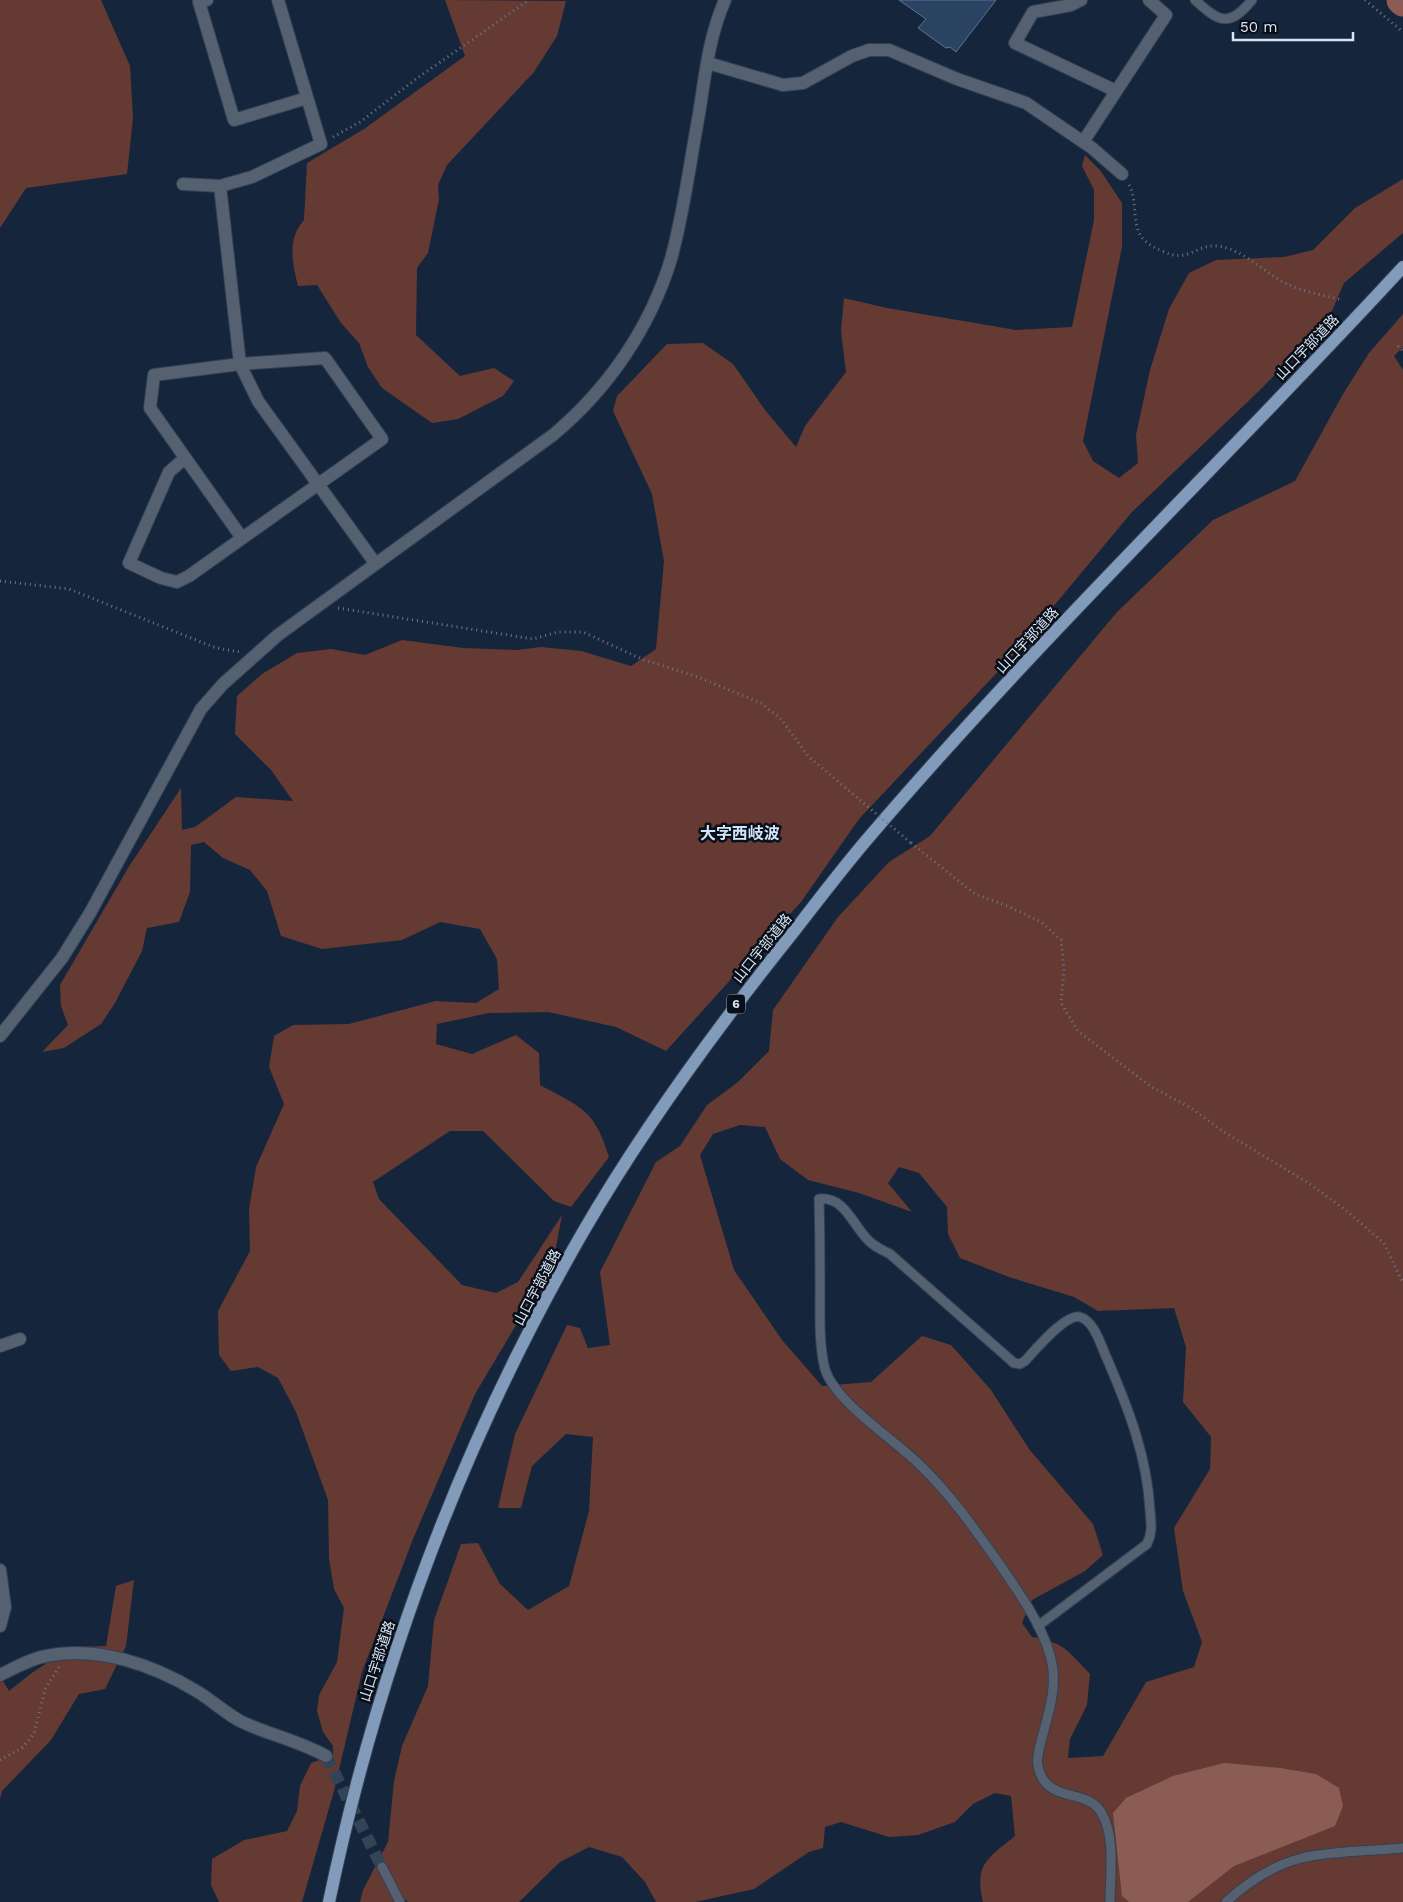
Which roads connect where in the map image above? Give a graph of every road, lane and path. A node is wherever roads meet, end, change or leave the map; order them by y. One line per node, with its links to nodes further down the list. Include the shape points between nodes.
1 (207, 0): 13 (street, via 199,2 234,120)
2 (278, 0): 13 (street)
3 (529, 0): 15 (path, via 360,122)
4 (725, 0): 11 (street, via 713,32)
5 (1081, 0): 12 (street, via 1072,5 1033,12 1015,43)
6 (1149, 0): 12 (street, via 1166,15)
7 (1195, 0): 8 (lane, via 1210,13 1226,20 1243,12)
8 (1252, 0)
9 (1365, 0): 10 (path)
10 (1403, 32)
11 (708, 63): 14 (street, via 783,85 803,83 868,50 889,50 1026,103); 27 (street, via 670,259 644,325 623,359 579,413 559,430)
12 (1116, 92): 14 (street)
13 (307, 98): 15 (street)
14 (1083, 142): 16 (street)
15 (321, 144): 18 (street, via 252,177)
16 (1122, 174): 20 (path, via 1134,194 1138,229 1151,246 1173,256 1185,256 1215,246 1227,248 1287,284)
17 (184, 184): 18 (street)
18 (220, 186): 23 (street)
19 (1403, 267): 44 (main road, 山口宇部道路 / 6, via 1059,627 917,782 865,841 740,999 660,1110 584,1232 494,1402 457,1486 389,1668 357,1777)
20 (1342, 300)
21 (1398, 346): 22 (path)
22 (1403, 351)
23 (240, 364): 24 (street, via 154,374 150,408); 25 (street, via 258,401); 25 (street, via 325,358 382,439)
24 (185, 458): 26 (street); 26 (street, via 169,472 129,563 177,582)
25 (318, 485): 26 (street); 27 (street)
26 (242, 538)
27 (375, 563): 30 (street)
28 (0, 580): 30 (path, via 69,589 216,648)
29 (335, 608): 32 (path, bridge, via 533,639 558,632 583,632 644,660 695,676 761,703 782,720 808,756 910,843 975,894 1041,922 1062,940 1061,1004 1078,1031 1150,1086 1310,1184 1348,1212 1384,1243)
30 (254, 654): 31 (street, via 222,684 202,709 72,943)
31 (0, 1036)
32 (1403, 1283)
33 (20, 1339): 34 (street)
34 (0, 1346)
35 (0, 1570): 36 (street, via 5,1607)
36 (0, 1626)
37 (1038, 1626): 37 (lane, via 976,1528 949,1496 920,1465 835,1390 825,1369 820,1331 820,1199 838,1202 868,1240 890,1254 1014,1363 1025,1361 1073,1317 1081,1317 1088,1322 1097,1336 1130,1412 1140,1447 1148,1485 1152,1532 1148,1544); 46 (lane, via 1052,1664 1054,1682 1038,1766 1046,1785 1089,1801 1100,1810 1108,1836)
38 (67, 1654): 39 (street, via 28,1661); 40 (street, via 93,1654 135,1663 176,1680 240,1721 305,1744); 41 (path, via 45,1690 34,1734 22,1748)
39 (0, 1675)
40 (326, 1756)
41 (0, 1760)
42 (1403, 1848): 47 (lane, via 1303,1858 1248,1882)
43 (382, 1867): 45 (lane)
44 (330, 1902)
45 (400, 1902)
46 (1110, 1902)
47 (1226, 1902)

